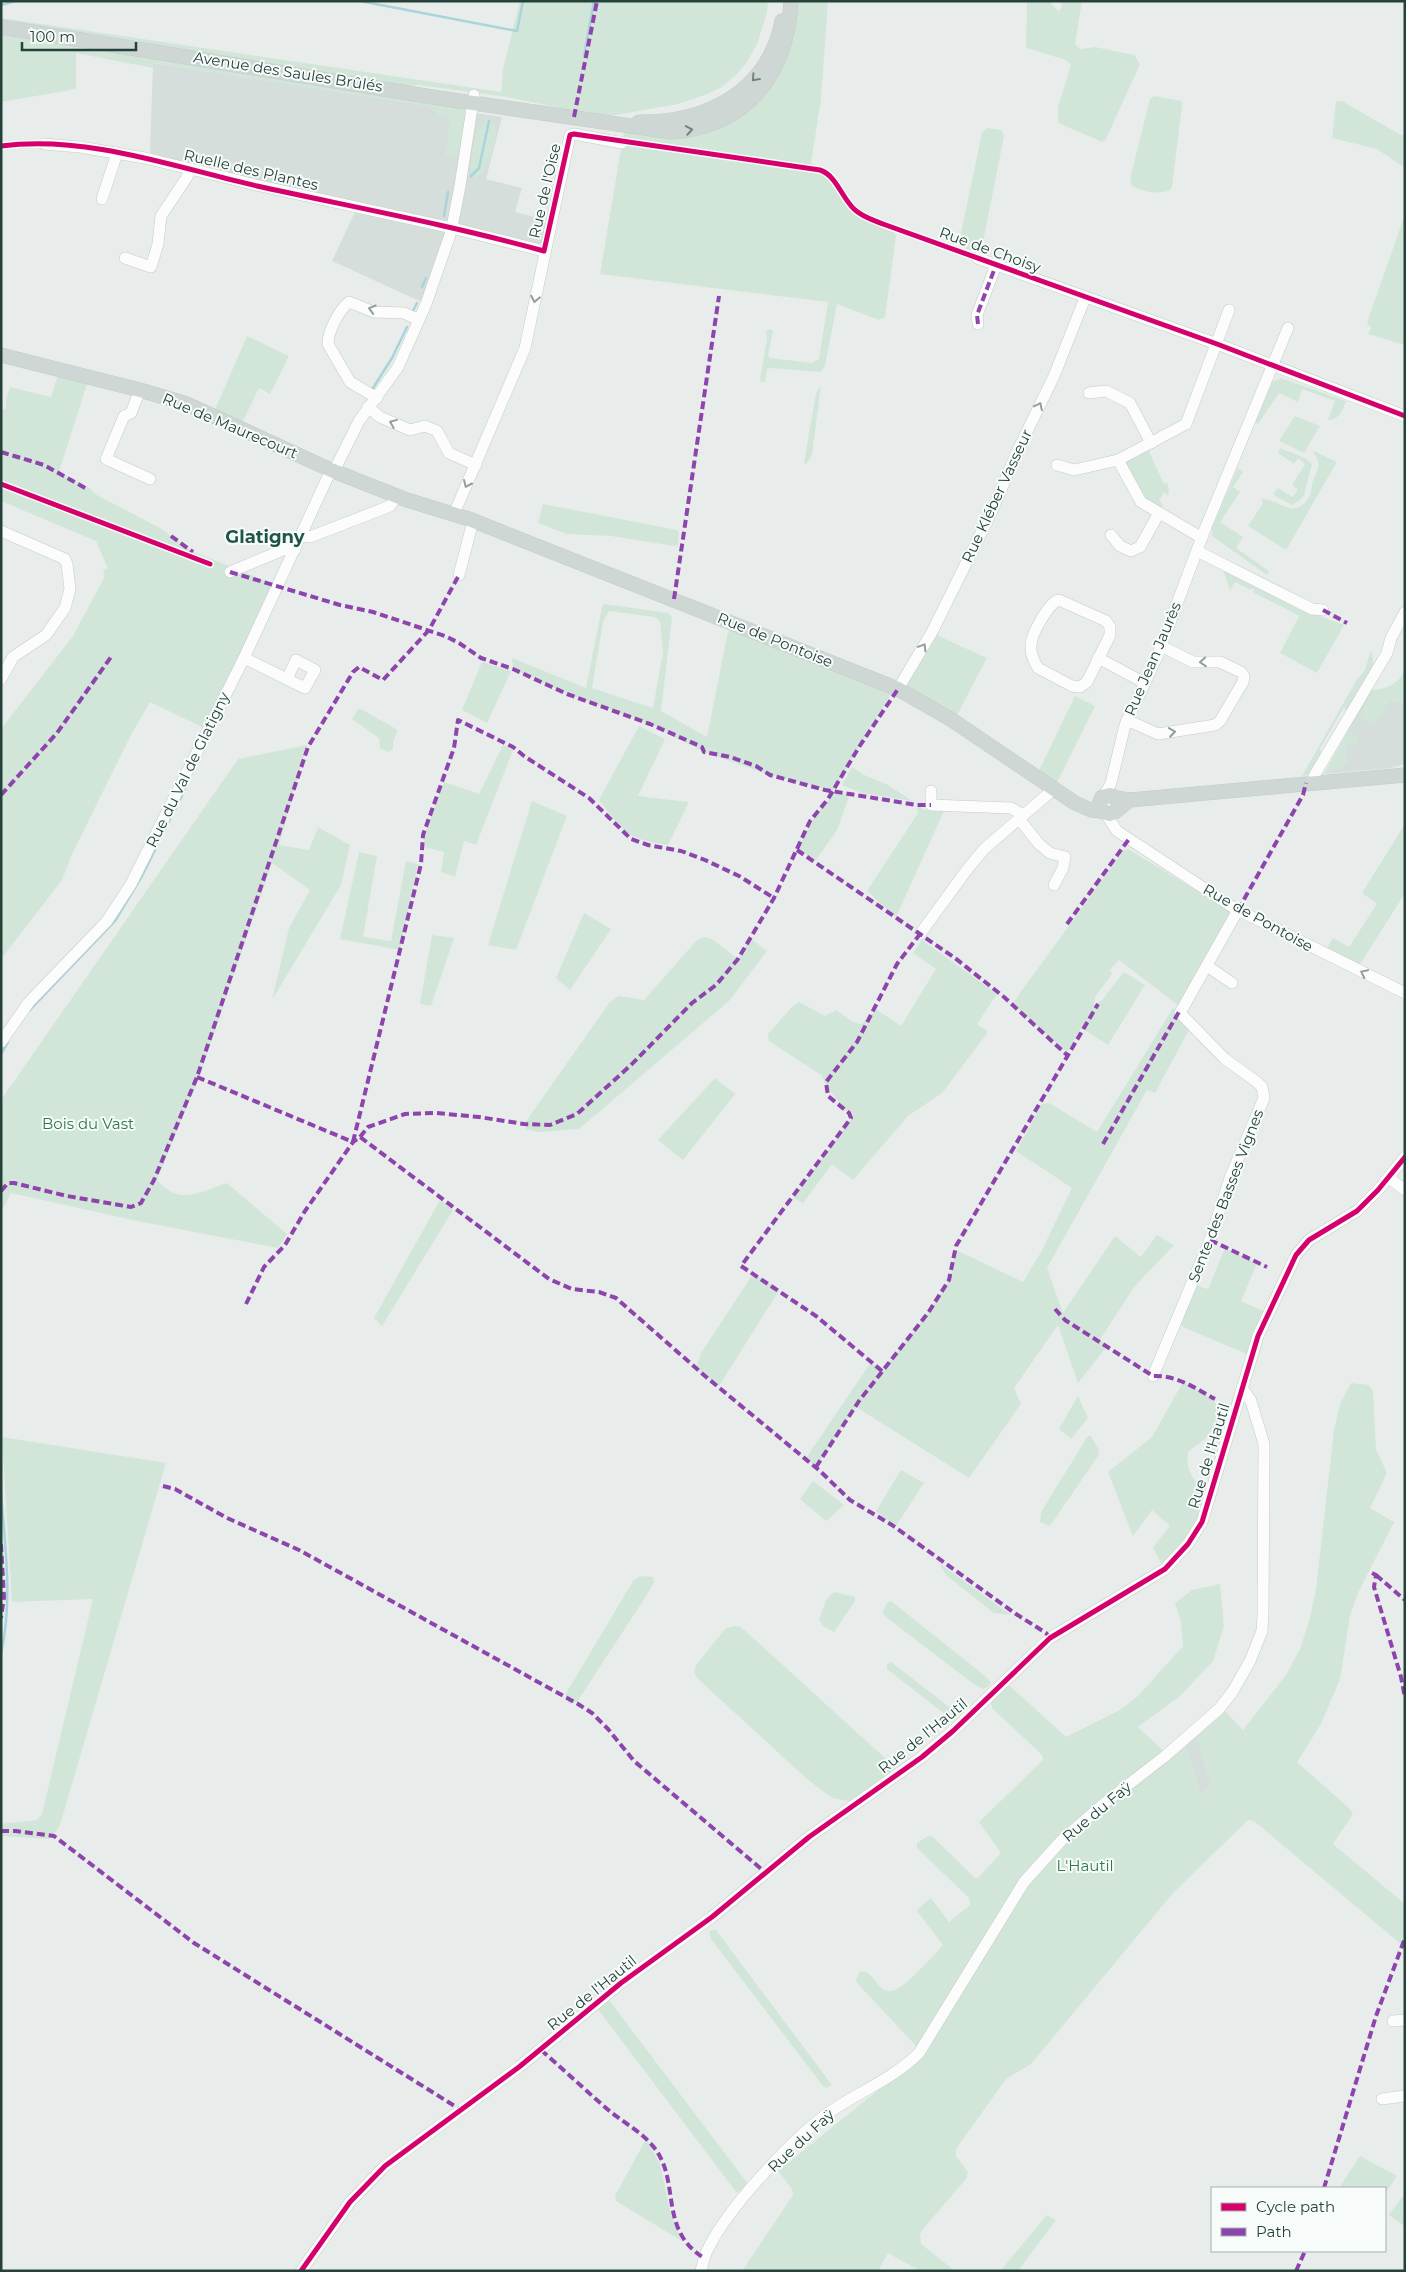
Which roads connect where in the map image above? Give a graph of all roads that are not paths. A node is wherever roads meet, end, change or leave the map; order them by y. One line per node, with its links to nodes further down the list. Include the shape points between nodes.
1 (784, 1): 5 (main road, one-way to 5, via 780,29 767,62 746,87 731,98 706,111 680,119)
2 (791, 1): 5 (main road, one-way to 2, via 672,132 701,128 733,113 757,93 775,69 787,38)
3 (1, 27): 4 (main road, Avenue des Saules Brûlés)
4 (473, 99): 5 (main road, Avenue des Saules Brûlés, via 530,104 569,116); 11 (street, Rue du Val de Glatigny)
5 (606, 122)
6 (622, 143): 12 (street, Rue de l'Oise, via 570,135)
7 (44, 144): 8 (street, Ruelle des Plantes)
8 (117, 153): 9 (street, Ruelle des Plantes); 10 (street)
9 (190, 169): 11 (street, Ruelle des Plantes); 13 (street, via 161,216 151,267)
10 (102, 200)
11 (452, 228): 12 (street, Ruelle des Plantes); 18 (street, Rue du Val de Glatigny)
12 (544, 251): 31 (street, Rue de l'Oise, one-way to 31, via 525,348)
13 (125, 258)
14 (977, 258): 15 (street, Rue de Choisy)
15 (996, 266): 16 (street, Rue de Choisy); 19 (street, via 977,315)
16 (1085, 298): 21 (street, Rue de Choisy); 55 (street, Rue Kléber Vasseur, one-way to 16, via 932,632 992,511 1054,376)
17 (1229, 310): 21 (street)
18 (419, 320): 26 (street, Rue du Val de Glatigny, via 398,368); 26 (street, one-way to 26, via 404,314 374,312 354,302 343,307 328,344 350,382)
19 (978, 324)
20 (1288, 328): 23 (street)
21 (1217, 344): 23 (street, Rue de Choisy); 29 (street, via 1186,424)
22 (1, 355): 24 (main road, Rue de Maurecourt)
23 (1272, 366): 28 (street, Rue de Choisy); 42 (street, Rue Jean Jaurès)
24 (140, 390): 33 (main road, Rue de Maurecourt, via 187,404); 34 (street, via 131,413 124,416 106,459)
25 (1089, 393): 29 (street, via 1106,391 1130,402)
26 (376, 398): 27 (street, Rue du Val de Glatigny)
27 (368, 407): 31 (street, one-way to 27, via 449,453 437,431 425,426 410,430 380,417); 33 (street, Rue du Val de Glatigny)
28 (1405, 416)
29 (1151, 443): 30 (street)
30 (1118, 460): 32 (street, via 1074,470); 36 (street, via 1140,502)
31 (476, 464): 37 (street, Rue de l'Oise, one-way to 37)
32 (1057, 465)
33 (332, 470): 35 (main road, Rue de Maurecourt); 41 (street, Rue du Val de Glatigny)
34 (150, 479)
35 (397, 496): 37 (main road, Rue de Maurecourt); 41 (street, via 390,506 310,538)
36 (1159, 513): 40 (street, via 1140,547 1131,551 1120,546); 42 (street)
37 (454, 514): 38 (main road, Rue de Pontoise)
38 (473, 521): 46 (street); 55 (main road, Rue de Pontoise)
39 (1, 531): 52 (street, via 65,560 70,592 65,608 50,630 13,656)
40 (1111, 535)
41 (301, 536): 43 (street, Rue du Val de Glatigny)
42 (1202, 538): 44 (street, Rue Jean Jaurès)
43 (295, 550): 45 (street, via 288,548); 50 (street, Rue du Val de Glatigny)
44 (1197, 551): 47 (street, via 1312,609); 49 (street, Rue Jean Jaurès)
45 (230, 572)
46 (458, 575)
47 (1323, 610)
48 (1405, 612): 58 (street, via 1386,653)
49 (1162, 646): 54 (street, Rue Jean Jaurès); 56 (street, one-way to 49, via 1158,734 1215,726 1243,682 1241,672 1220,662 1193,662)
50 (244, 658): 53 (street); 69 (street, Rue du Val de Glatigny, via 118,906 29,1002)
51 (1098, 658): 51 (street, via 1110,635 1109,625 1065,601 1053,602 1031,643 1038,668 1080,687 1087,682); 54 (street)
52 (1, 679)
53 (287, 679)
54 (1145, 683): 56 (street, Rue Jean Jaurès)
55 (898, 689): 59 (main road, Rue de Pontoise, via 952,720)
56 (1127, 720): 61 (street, Rue Jean Jaurès)
57 (1405, 775): 58 (main road)
58 (1310, 783): 61 (main road)
59 (1054, 788): 61 (main road, Rue de Pontoise, via 1077,804); 62 (street)
60 (930, 791): 62 (street, via 931,806 1011,808)
61 (1111, 802): 64 (street, Rue de Pontoise, via 1117,831)
62 (1021, 817): 63 (street, via 1039,844 1050,853 1065,857 1064,868); 65 (street, via 984,849)
63 (1054, 884)
64 (1238, 910): 66 (street, Sente des Basses Vignes); 68 (street, Rue de Pontoise, one-way to 64)
65 (920, 934)
66 (1207, 966): 67 (street); 73 (street, Sente des Basses Vignes, via 1180,1013 1225,1059 1262,1087 1264,1098 1230,1178 1210,1240)
67 (1232, 983)
68 (1405, 993)
69 (1, 1042)
70 (1405, 1157): 71 (street, Rue de l'Hautil)
71 (1389, 1178): 72 (street); 74 (street, Rue de l'Hautil, via 1357,1211 1298,1250 1258,1336)
72 (1405, 1190)
73 (1153, 1376)
74 (1242, 1388): 77 (street, Rue de l'Hautil, via 1202,1522 1171,1564 1050,1638 928,1752 809,1837 712,1916 621,1983 542,2049 375,2175 350,2202); 78 (street, Rue du Faÿ, via 1251,1401 1264,1444 1263,1614 1258,1645 1243,1674 1219,1709 1199,1728 1106,1802 1062,1841 1024,1882 919,2053 905,2066 825,2116 789,2147 718,2232 707,2249)
75 (1405, 2096): 76 (street)
76 (1382, 2099)
77 (301, 2271)
78 (701, 2271)

